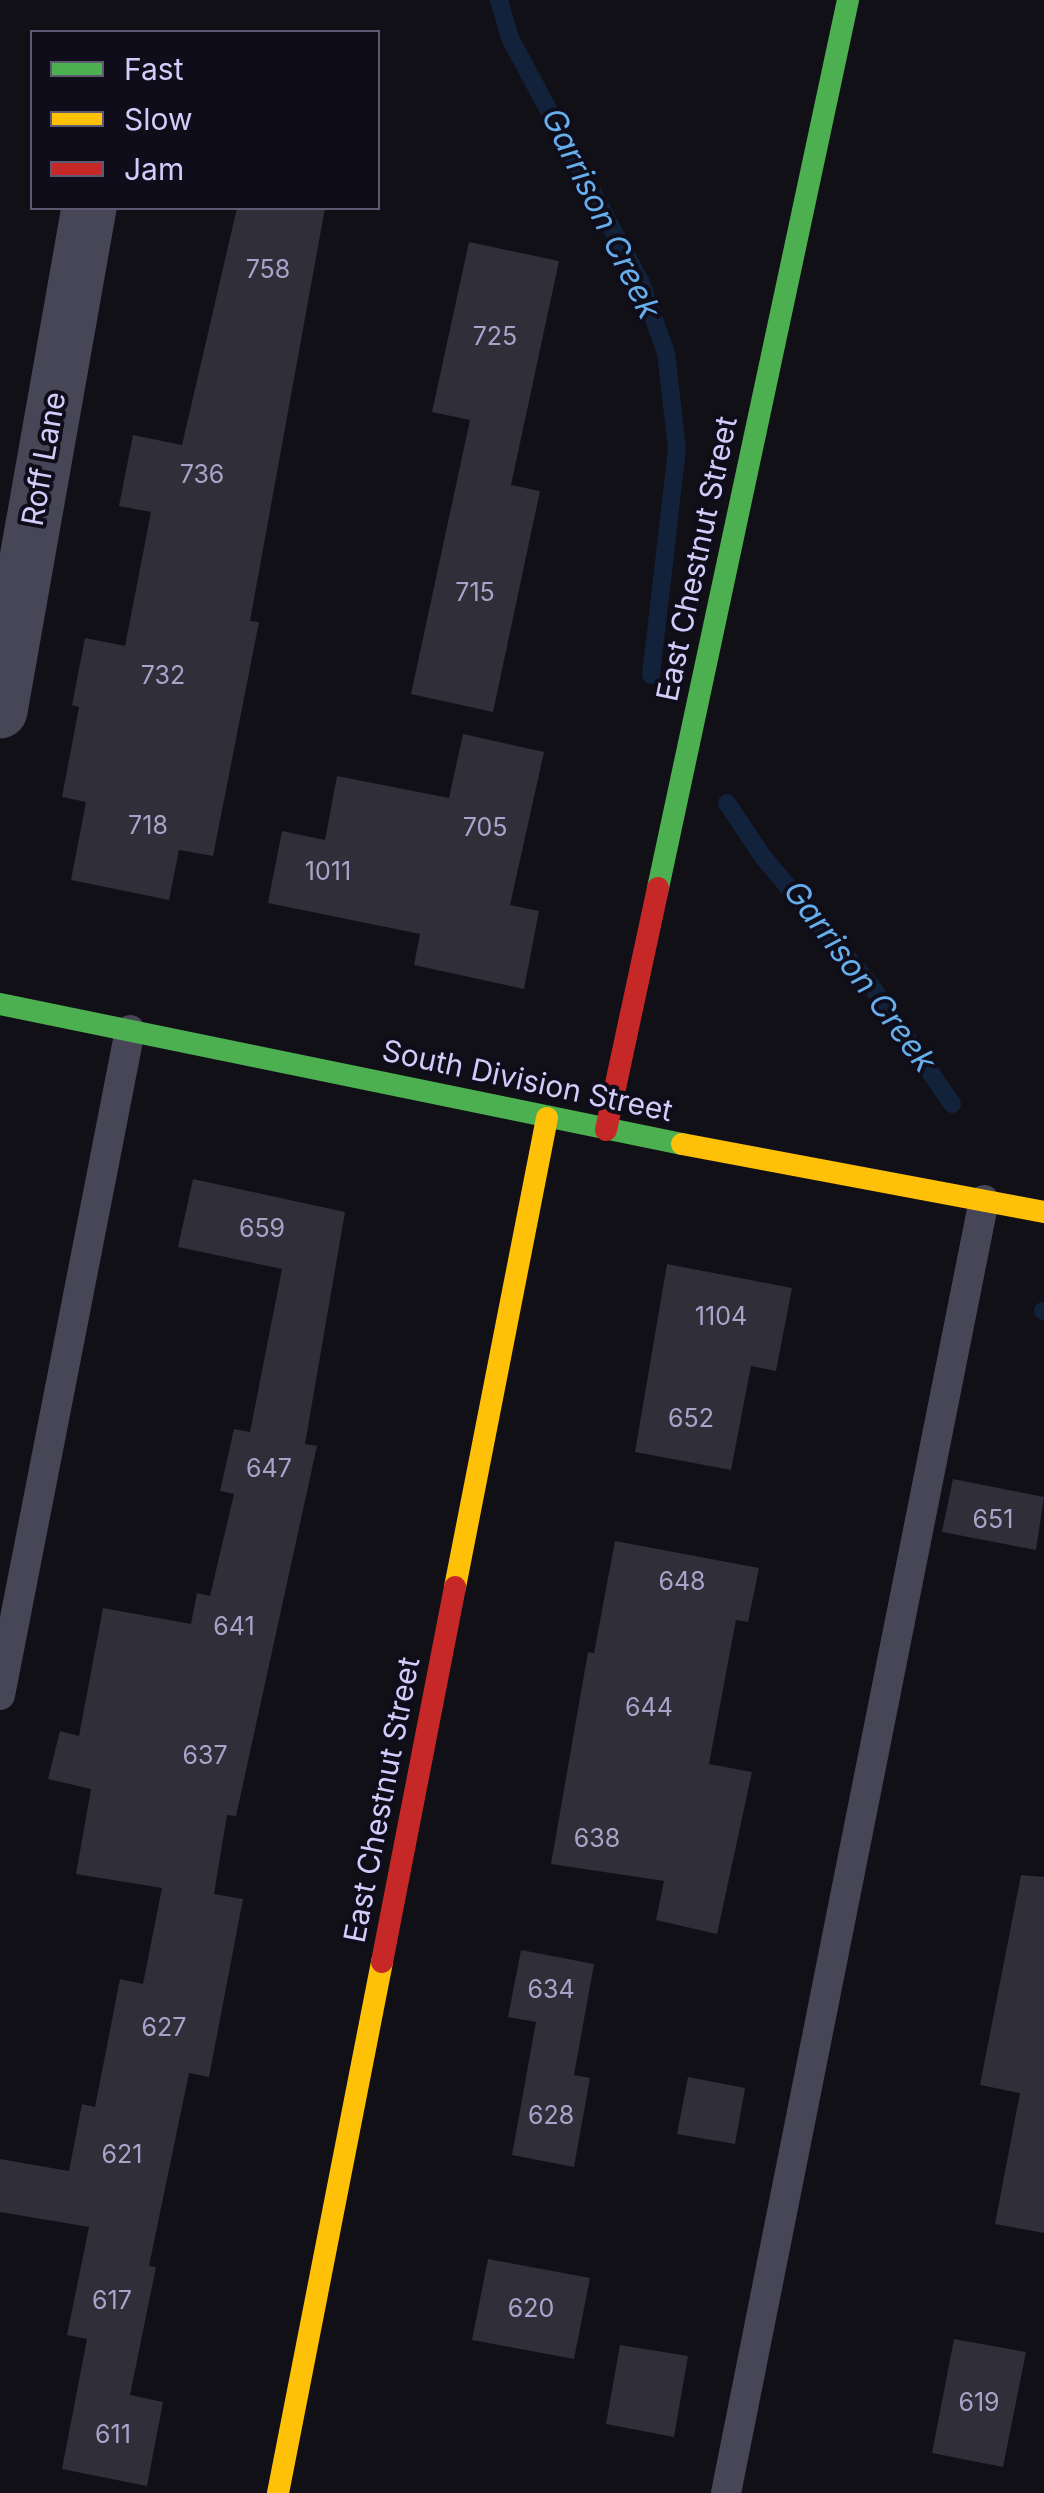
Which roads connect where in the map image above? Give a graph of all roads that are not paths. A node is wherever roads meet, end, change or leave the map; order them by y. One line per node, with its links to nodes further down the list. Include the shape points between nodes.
1 (848, 0): 7 (street, East Chestnut Street)
2 (89, 210): 3 (street, Roff Lane)
3 (0, 712)
4 (0, 1004): 5 (street, South Division Street)
5 (130, 1030): 6 (street, South Division Street); 10 (lane)
6 (547, 1118): 7 (street, South Division Street); 11 (street, East Chestnut Street)
7 (606, 1130): 8 (street, South Division Street)
8 (984, 1200): 9 (street, South Division Street); 12 (lane)
9 (1044, 1212)
10 (0, 1695)
11 (278, 2493)
12 (726, 2493)

